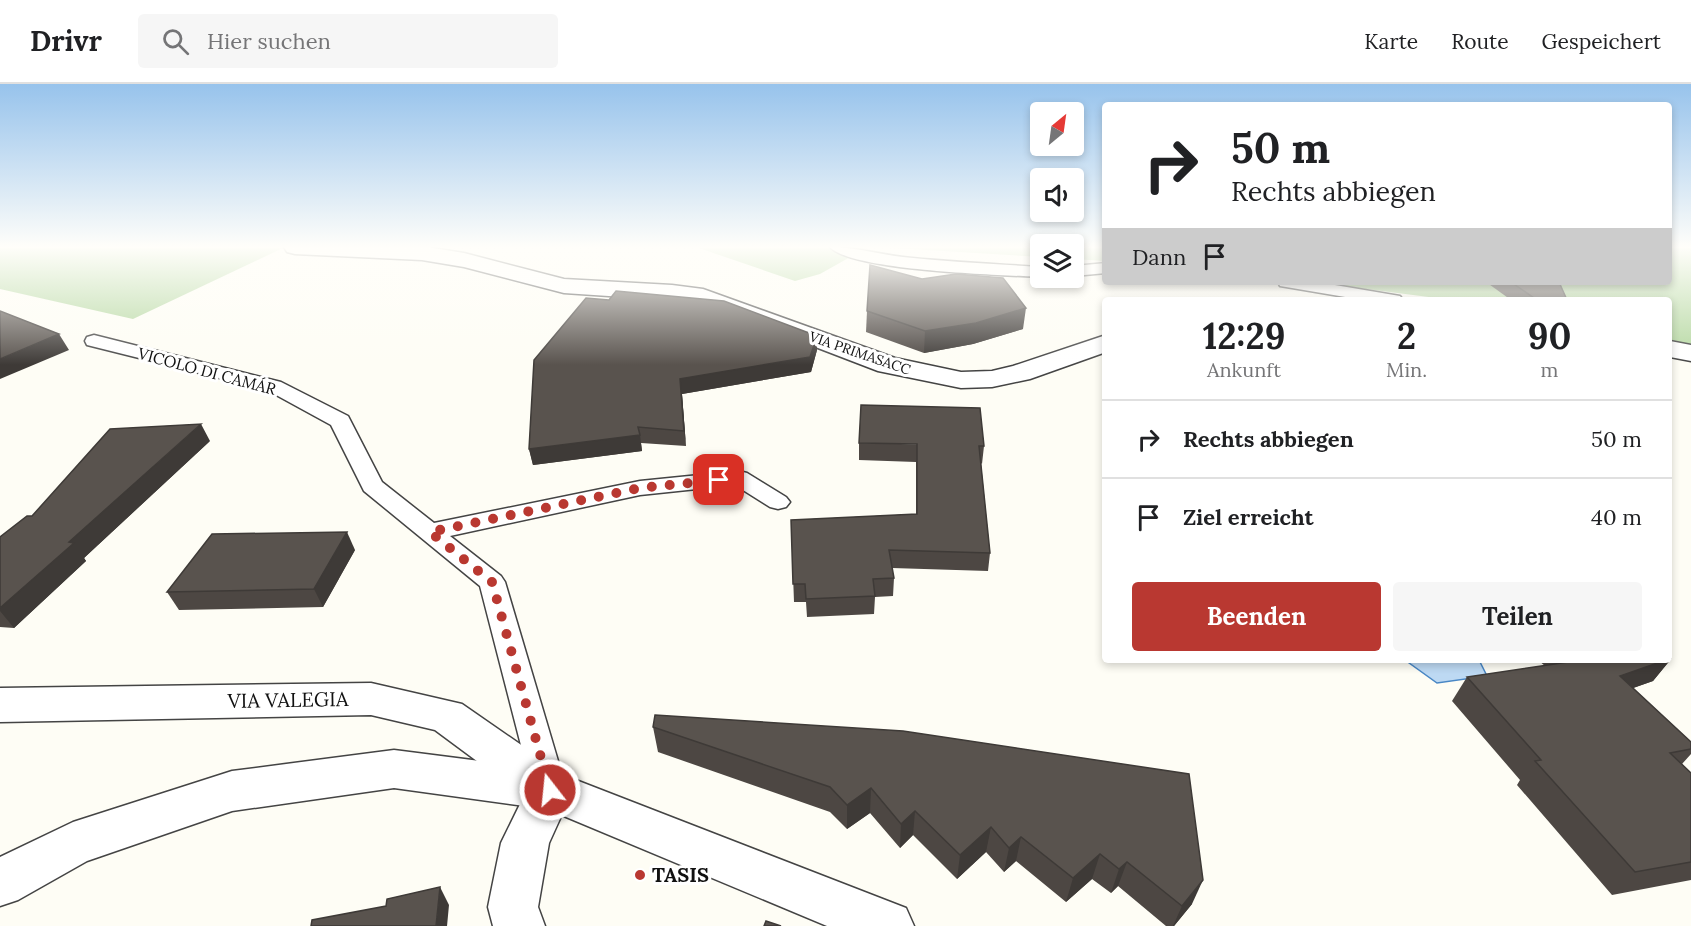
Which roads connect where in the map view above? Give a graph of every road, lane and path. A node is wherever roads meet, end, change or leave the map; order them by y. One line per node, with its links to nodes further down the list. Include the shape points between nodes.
1 (568, 286): 5 (street, VIA PRIMASACC, via 703,296 888,365 961,381 1020,373)
2 (1312, 286): 3 (lane)
3 (1376, 297)
4 (94, 341): 9 (lane, VICOLO DI CAMÁR, via 274,386 340,421 372,486)
5 (1102, 344)
6 (1672, 349): 7 (street)
7 (1691, 353)
8 (778, 502): 9 (lane, via 739,478 640,488)
9 (430, 532): 11 (lane, VICOLO DI CAMÁR, via 492,582)
10 (0, 705): 11 (street, VIA VALEGIA, via 371,699 447,716)
11 (550, 790): 12 (street, via 394,769 232,791 73,844); 13 (street, via 525,843 513,907); 14 (street)
12 (0, 883)
13 (519, 926)
14 (888, 926)

